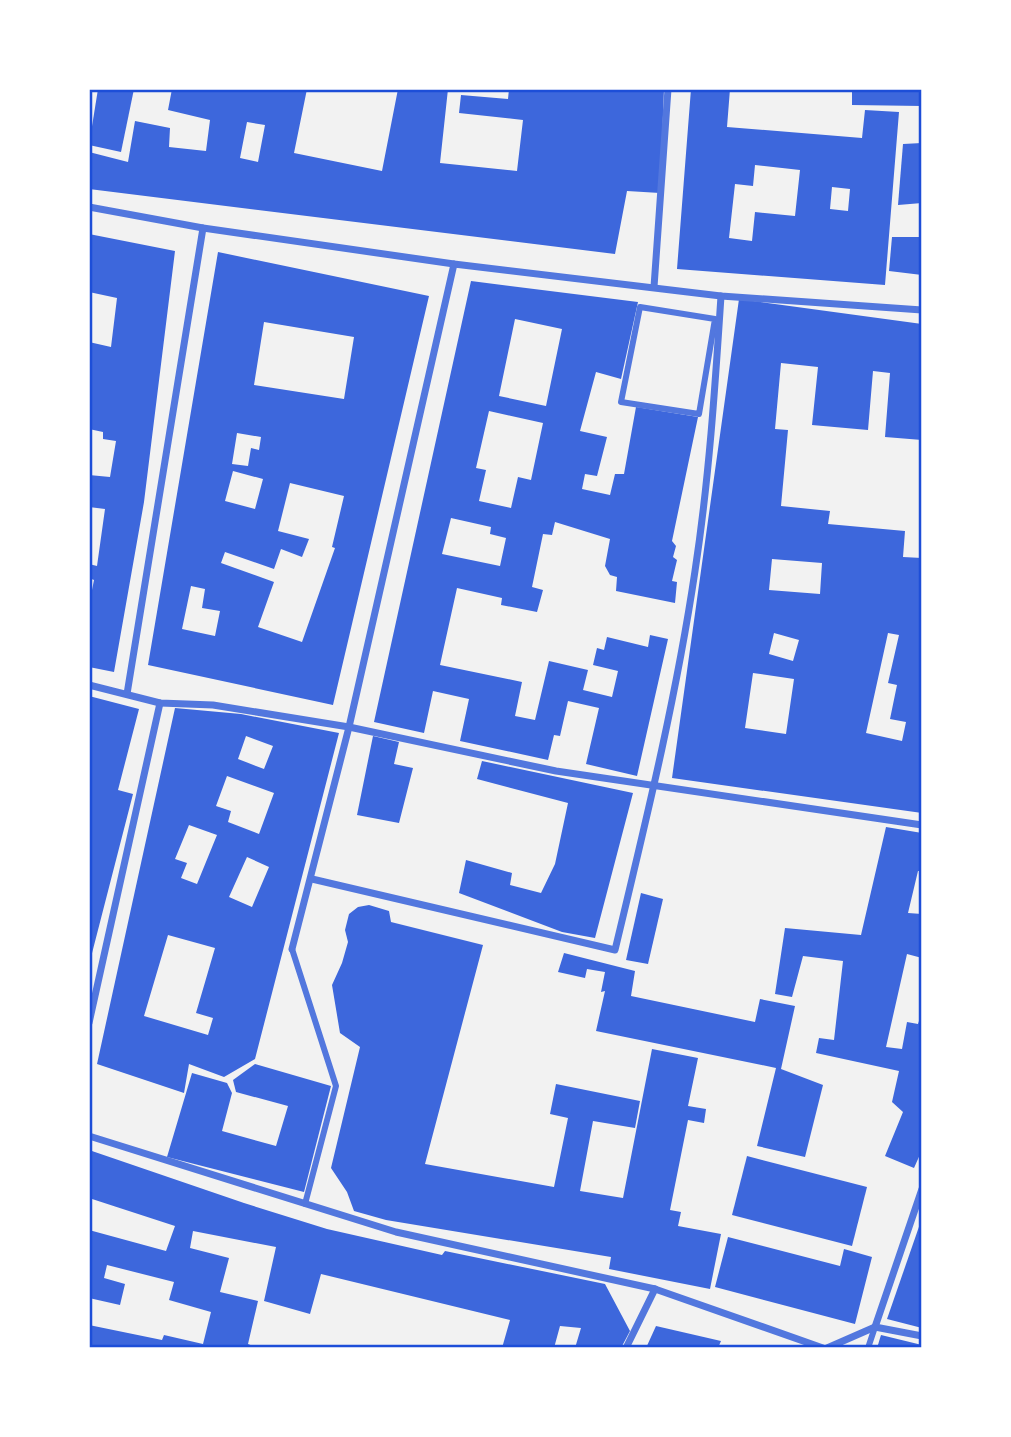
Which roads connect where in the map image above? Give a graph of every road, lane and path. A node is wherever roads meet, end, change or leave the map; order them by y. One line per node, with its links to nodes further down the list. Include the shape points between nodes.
1 (668, 89): 5 (street)
2 (89, 206): 3 (street)
3 (203, 228): 4 (street); 10 (street)
4 (454, 264): 5 (street); 12 (street)
5 (654, 287): 6 (street)
6 (721, 296): 7 (street); 13 (street, via 695,572)
7 (922, 310)
8 (715, 319): 8 (street, via 640,307 621,402 699,414)
9 (89, 685): 10 (street)
10 (127, 694): 11 (street)
11 (160, 703): 12 (street, via 213,705); 17 (street)
12 (349, 727): 13 (street, via 556,771); 15 (street)
13 (654, 786): 14 (street); 15 (street, via 615,950)
14 (922, 825)
15 (312, 879): 16 (street)
16 (292, 949): 20 (street, via 336,1086)
17 (89, 1023)
18 (89, 1136): 20 (street)
19 (922, 1189): 22 (street)
20 (305, 1204): 21 (street, via 396,1232)
21 (655, 1289): 24 (street); 25 (street)
22 (875, 1327): 23 (street); 25 (street); 26 (street)
23 (922, 1336)
24 (626, 1348)
25 (825, 1348)
26 (868, 1348)

